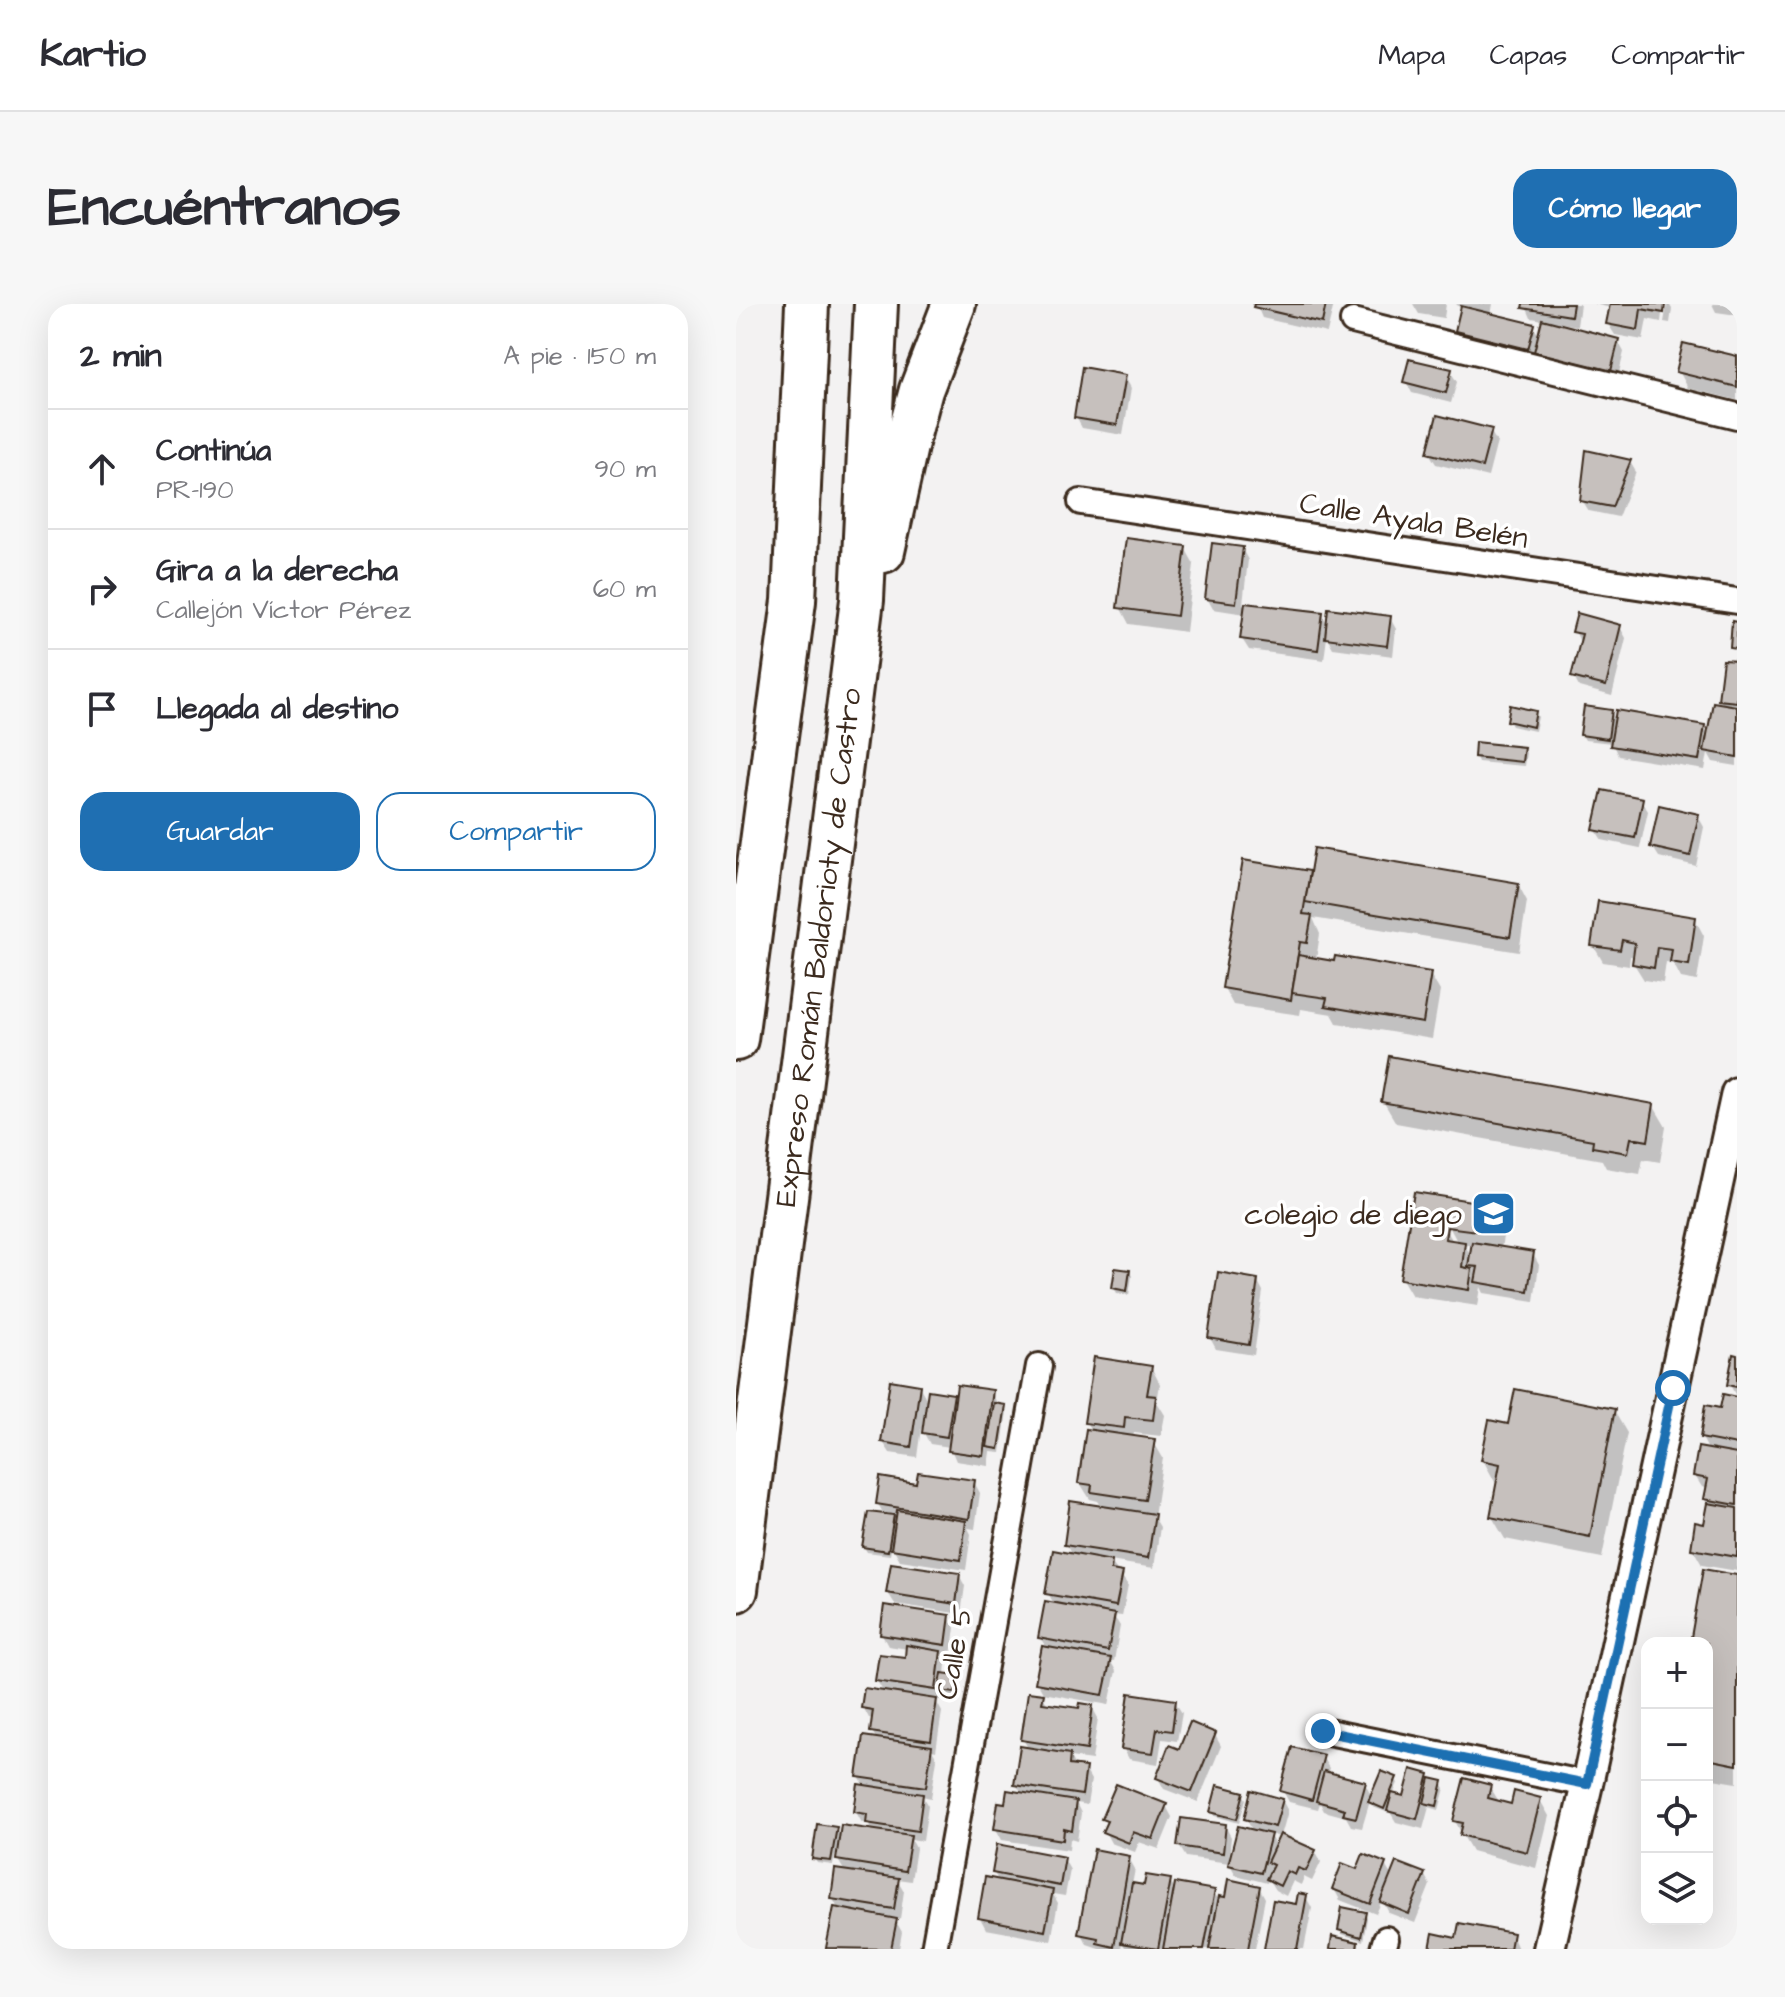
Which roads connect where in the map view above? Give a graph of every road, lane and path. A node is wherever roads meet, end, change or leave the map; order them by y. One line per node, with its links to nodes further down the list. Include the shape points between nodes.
1 (807, 304): 9 (highway, via 794,601)
2 (876, 304): 7 (highway, Expreso Román Baldorioty de Castro)
3 (954, 304): 7 (highway, via 921,390 884,549)
4 (1353, 321): 5 (street)
5 (1737, 416)
6 (1081, 502): 8 (street, Calle Ayala Belén)
7 (862, 600): 12 (highway, Expreso Román Baldorioty de Castro)
8 (1737, 601)
9 (736, 1039)
10 (1737, 1093): 14 (street)
11 (1039, 1366): 15 (street, Calle 5)
12 (736, 1590)
13 (1323, 1731): 14 (street)
14 (1587, 1784): 16 (street)
15 (936, 1949)
16 (1549, 1949)

